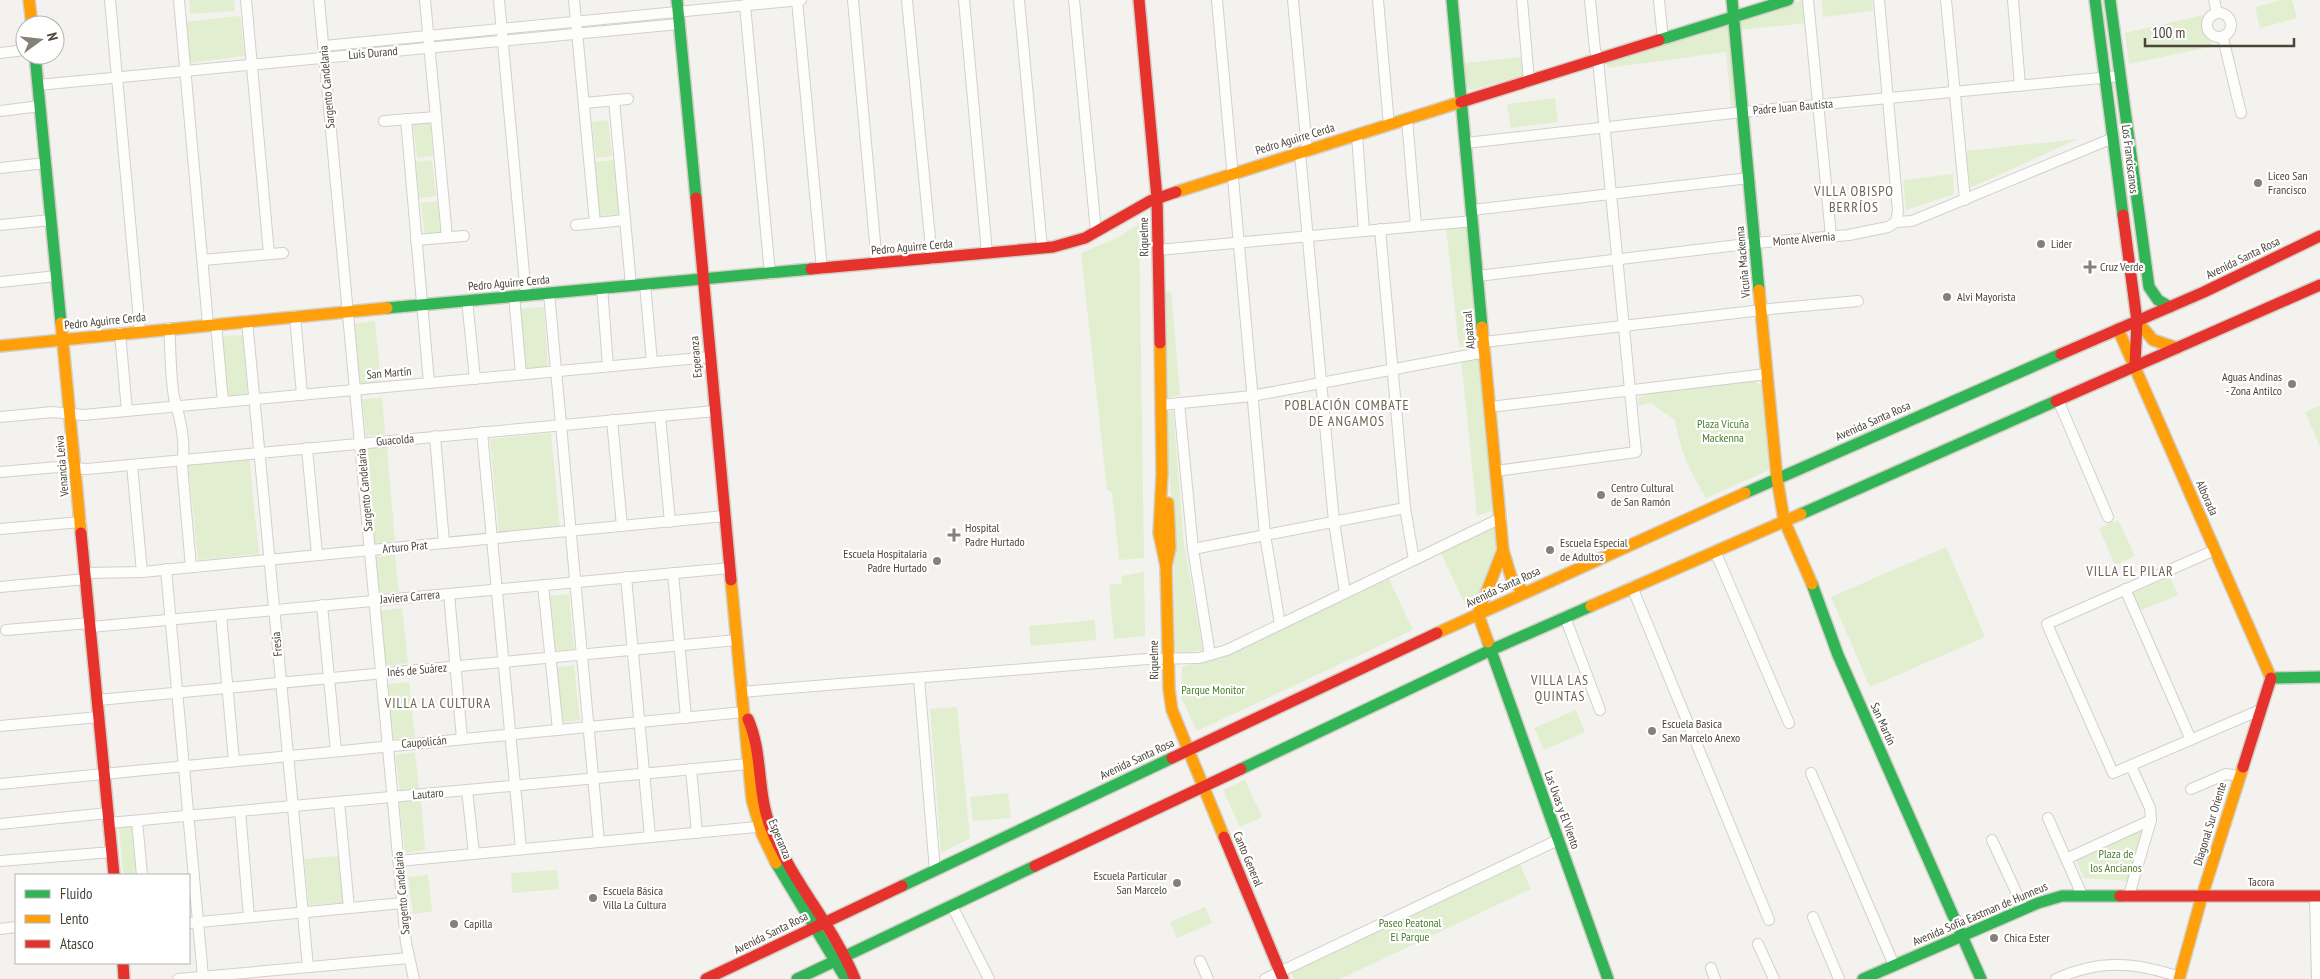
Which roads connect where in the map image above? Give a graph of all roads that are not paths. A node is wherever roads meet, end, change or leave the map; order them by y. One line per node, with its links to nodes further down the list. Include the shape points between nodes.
1 (29, 0): 36 (street)
2 (110, 0): 56 (street)
3 (179, 0): 54 (street)
4 (246, 0): 53 (street)
5 (319, 0): 46 (street, Sargento Candelaria)
6 (425, 0): 42 (street)
7 (499, 0): 40 (street)
8 (574, 0): 38 (street)
9 (797, 0): 10 (street, Luis Durand); 33 (street, Luis Durand); 119 (street)
10 (802, 0)
11 (853, 0): 118 (street)
12 (907, 0): 115 (street)
13 (964, 0): 114 (street)
14 (1019, 0): 110 (street)
15 (1074, 0): 101 (street)
16 (1139, 0): 89 (street, Riquelme)
17 (1218, 0): 86 (street)
18 (1293, 0): 81 (street)
19 (1378, 0): 76 (street)
20 (1452, 0): 65 (street, Alpatacal)
21 (1522, 0): 58 (street)
22 (1590, 0): 51 (street)
23 (1659, 0): 44 (street)
24 (1732, 0): 37 (street, Vicuña Mackenna)
25 (1788, 0): 37 (street, Pedro Aguirre Cerda)
26 (1808, 0): 67 (street)
27 (1879, 0): 62 (street)
28 (1946, 0): 61 (street)
29 (2013, 0): 60 (street)
30 (2095, 0): 57 (street, Los Franciscanos)
31 (2110, 0): 55 (street, Los Franciscanos)
32 (2214, 0): 35 (street)
33 (745, 5): 34 (street, Luis Durand); 120 (street)
34 (677, 6): 38 (street, Luis Durand); 39 (street, Esperanza)
35 (2217, 13): 43 (street, via 2225,14 2232,24 2230,32); 43 (street, via 2209,18 2208,30 2214,37)
36 (31, 15)
37 (1734, 17): 44 (street, Pedro Aguirre Cerda); 70 (street, Vicuña Mackenna)
38 (576, 22): 40 (street, Luis Durand); 41 (street)
39 (679, 24): 41 (street, Luis Durand); 123 (street, Esperanza)
40 (502, 29): 42 (street, Luis Durand); 45 (street)
41 (577, 34): 45 (street, Luis Durand); 66 (street)
42 (428, 36): 46 (street, Luis Durand); 47 (street)
43 (2223, 38): 71 (street)
44 (1662, 40): 51 (street, Pedro Aguirre Cerda)
45 (502, 41): 47 (street, Luis Durand); 130 (street)
46 (324, 46): 50 (street, Sargento Candelaria)
47 (429, 48): 50 (street, Luis Durand); 72 (street)
48 (15, 51): 49 (street)
49 (0, 53)
50 (325, 58): 53 (street, Luis Durand); 136 (street, Sargento Candelaria)
51 (1598, 60): 58 (street, Pedro Aguirre Cerda); 77 (street)
52 (35, 65): 59 (street, Venancia Leiva)
53 (251, 65): 54 (street, Luis Durand); 113 (street)
54 (185, 71): 56 (street, Luis Durand); 117 (street)
55 (2120, 76): 57 (street, Padre Juan Bautista); 84 (street, Los Franciscanos)
56 (117, 77): 59 (street, Luis Durand); 144 (street)
57 (2105, 78): 60 (street, Padre Juan Bautista); 79 (street, Los Franciscanos)
58 (1529, 81): 65 (street, Pedro Aguirre Cerda)
59 (38, 85): 68 (street, Venancia Leiva)
60 (2020, 86): 61 (street, Padre Juan Bautista)
61 (1954, 92): 62 (street, Padre Juan Bautista); 90 (street)
62 (1888, 98): 67 (street, Padre Juan Bautista); 94 (street, via 1898,211)
63 (628, 99): 64 (street)
64 (614, 100): 66 (street); 93 (street)
65 (1462, 102): 74 (street, Pedro Aguirre Cerda); 80 (street, Alpatacal)
66 (584, 103): 95 (street)
67 (1819, 105): 70 (street, Padre Juan Bautista); 104 (street)
68 (40, 106): 69 (street); 82 (street, Venancia Leiva)
69 (0, 111)
70 (1742, 112): 77 (street, Padre Juan Bautista); 87 (street, Vicuña Mackenna)
71 (2240, 113)
72 (436, 117): 73 (street); 106 (street)
73 (406, 119): 75 (street); 107 (street)
74 (1406, 119): 76 (street, Pedro Aguirre Cerda); 98 (street)
75 (384, 121)
76 (1390, 125): 78 (street, Pedro Aguirre Cerda)
77 (1605, 128): 80 (street, Padre Juan Bautista); 88 (street)
78 (1357, 135): 81 (street, Pedro Aguirre Cerda); 100 (street)
79 (2113, 138): 85 (street, Los Franciscanos); 90 (street, Monte Alvernia)
80 (1466, 143): 91 (street, Alpatacal)
81 (1303, 151): 86 (street, Pedro Aguirre Cerda); 103 (street)
82 (46, 163): 83 (street); 92 (street, Venancia Leiva)
83 (0, 168)
84 (2133, 169): 85 (street); 134 (street, Los Franciscanos, via 2149,287 2158,300)
85 (2118, 171): 139 (street, Los Franciscanos)
86 (1232, 173): 89 (street, Pedro Aguirre Cerda); 108 (street)
87 (1749, 178): 88 (street); 109 (street, Vicuña Mackenna)
88 (1611, 194): 91 (street); 116 (street)
89 (1157, 198): 101 (street, Pedro Aguirre Cerda); 111 (street, Riquelme)
90 (1964, 200): 94 (street, Monte Alvernia, via 1908,222)
91 (1472, 215): 98 (street); 122 (street, Alpatacal)
92 (51, 220): 97 (street); 121 (street, Venancia Leiva)
93 (625, 220): 95 (street); 126 (street)
94 (1896, 222): 104 (street, Monte Alvernia, via 1884,228)
95 (595, 223): 96 (street)
96 (576, 224)
97 (0, 225)
98 (1416, 226): 99 (street)
99 (1380, 229): 100 (street); 154 (street)
100 (1364, 231): 103 (street)
101 (1096, 232): 110 (street, Pedro Aguirre Cerda, via 1074,242)
102 (464, 236): 106 (street)
103 (1308, 236): 108 (street); 160 (street)
104 (1831, 236): 109 (street, Monte Alvernia)
105 (2320, 236): 134 (street, Avenida Santa Rosa)
106 (447, 237): 107 (street)
107 (416, 240): 133 (street)
108 (1239, 242): 111 (street); 164 (street)
109 (1755, 243): 116 (street, Monte Alvernia); 135 (street, Vicuña Mackenna)
110 (1042, 248): 114 (street, Pedro Aguirre Cerda)
111 (1158, 250): 169 (street, Riquelme)
112 (283, 253): 113 (street)
113 (269, 254): 117 (street)
114 (987, 254): 115 (street, Pedro Aguirre Cerda)
115 (932, 259): 118 (street, Pedro Aguirre Cerda)
116 (1617, 259): 122 (street, Monte Alvernia); 141 (street)
117 (202, 260): 140 (street)
118 (878, 264): 119 (street, Pedro Aguirre Cerda)
119 (822, 269): 120 (street, Pedro Aguirre Cerda)
120 (770, 274): 123 (street, Pedro Aguirre Cerda)
121 (57, 276): 124 (street); 146 (street, Venancia Leiva)
122 (1478, 276): 148 (street, Alpatacal)
123 (702, 278): 125 (street, Pedro Aguirre Cerda); 150 (street, Esperanza)
124 (0, 282)
125 (645, 284): 126 (street, Pedro Aguirre Cerda); 151 (street)
126 (631, 285): 128 (street, Pedro Aguirre Cerda)
127 (2320, 285): 149 (street)
128 (602, 288): 129 (street, Pedro Aguirre Cerda); 152 (street)
129 (549, 293): 130 (street, Pedro Aguirre Cerda); 155 (street)
130 (520, 296): 131 (street, Pedro Aguirre Cerda); 156 (street)
131 (467, 300): 133 (street, Pedro Aguirre Cerda); 158 (street)
132 (1858, 302): 135 (street)
133 (422, 305): 136 (street, Pedro Aguirre Cerda); 159 (street)
134 (2170, 307): 139 (street, Avenida Santa Rosa)
135 (1761, 310): 141 (street); 157 (street, Vicuña Mackenna)
136 (348, 312): 137 (street, Pedro Aguirre Cerda); 161 (street, Sargento Candelaria)
137 (295, 316): 138 (street, Pedro Aguirre Cerda); 163 (street)
138 (247, 321): 140 (street, Pedro Aguirre Cerda); 165 (street, Fresia)
139 (2137, 321): 143 (street, Avenida Santa Rosa); 149 (street, via 2155,341); 153 (street, Los Franciscanos)
140 (212, 324): 142 (street, Pedro Aguirre Cerda); 167 (street)
141 (1624, 326): 148 (street); 162 (street)
142 (169, 328): 144 (street, Pedro Aguirre Cerda); 170 (street, via 175,402)
143 (2118, 329): 153 (street, Alborada); 189 (street, Avenida Santa Rosa)
144 (140, 331): 145 (street, Pedro Aguirre Cerda)
145 (120, 333): 146 (street, Pedro Aguirre Cerda); 172 (street)
146 (63, 338): 147 (street, Pedro Aguirre Cerda); 174 (street, Venancia Leiva)
147 (0, 346)
148 (1485, 347): 154 (street); 171 (street, Alpatacal)
149 (2177, 348): 153 (street)
150 (710, 357): 151 (street, San Martín); 173 (street, Esperanza)
151 (652, 362): 152 (street, San Martín)
152 (608, 366): 155 (street, San Martín)
153 (2135, 367): 166 (street); 207 (street, Alborada)
154 (1393, 370): 160 (street); 190 (street)
155 (556, 371): 156 (street, San Martín); 178 (street)
156 (521, 374): 158 (street, San Martín)
157 (1767, 374): 162 (street); 189 (street, Vicuña Mackenna)
158 (475, 379): 159 (street, San Martín)
159 (429, 383): 161 (street, San Martín)
160 (1321, 384): 164 (street); 197 (street)
161 (355, 390): 163 (street, San Martín); 181 (street, Sargento Candelaria)
162 (1630, 390): 171 (street); 187 (street, via 1636,452)
163 (302, 395): 165 (street, San Martín)
164 (1252, 396): 168 (street); 201 (street)
165 (254, 399): 167 (street, San Martín); 183 (street, Fresia)
166 (2058, 400): 192 (street); 194 (street)
167 (223, 402): 170 (street, San Martín)
168 (1179, 403): 169 (street); 204 (street)
169 (1161, 405): 245 (street, Riquelme, via 1161,547 1166,566)
170 (178, 406): 172 (street, San Martín); 184 (street)
171 (1490, 407): 187 (street, Alpatacal)
172 (127, 411): 174 (street, San Martín)
173 (715, 411): 175 (street, Guacolda); 191 (street, Esperanza)
174 (71, 414): 176 (street, San Martín, via 53,412); 186 (street, Venancia Leiva)
175 (660, 416): 177 (street, Guacolda); 196 (street)
176 (0, 417)
177 (612, 420): 178 (street, Guacolda); 198 (street)
178 (561, 425): 179 (street, Guacolda); 200 (street)
179 (482, 432): 180 (street, Guacolda); 202 (street)
180 (435, 436): 181 (street, Guacolda); 203 (street)
181 (360, 443): 182 (street, Guacolda); 205 (street, Sargento Candelaria)
182 (307, 448): 183 (street, Guacolda); 209 (street)
183 (259, 452): 184 (street, Guacolda); 210 (street, Fresia)
184 (183, 460): 185 (street, Guacolda); 212 (street)
185 (132, 465): 186 (street, Guacolda); 215 (street)
186 (76, 469): 188 (street, Guacolda, via 58,467); 195 (street, Venancia Leiva)
187 (1496, 471): 193 (street, Alpatacal)
188 (0, 472)
189 (1777, 478): 194 (street, Vicuña Mackenna); 225 (street, Avenida Santa Rosa)
190 (1405, 508): 197 (street); 211 (street)
191 (725, 516): 196 (street, Arturo Prat); 213 (street, Esperanza)
192 (2108, 517)
193 (1501, 518): 206 (street, Alpatacal); 211 (street)
194 (1784, 520): 208 (street); 331 (street, San Martín, via 1818,598 1838,655)
195 (81, 522): 199 (street); 217 (street, Venancia Leiva)
196 (670, 522): 198 (street, Arturo Prat)
197 (1334, 522): 201 (street); 226 (street)
198 (622, 526): 200 (street, Arturo Prat)
199 (0, 530)
200 (571, 531): 202 (street, Arturo Prat); 219 (street)
201 (1265, 535): 204 (street); 235 (street)
202 (492, 538): 203 (street, Arturo Prat); 223 (street)
203 (444, 543): 205 (street, Arturo Prat)
204 (1192, 549): 243 (street)
205 (370, 550): 209 (street, Arturo Prat); 228 (street, Sargento Candelaria)
206 (1503, 550): 225 (street, via 1512,580); 231 (street, Alpatacal)
207 (2215, 550): 224 (street); 251 (street, Alborada)
208 (1714, 551): 221 (street); 264 (street)
209 (317, 555): 210 (street, Arturo Prat)
210 (269, 560): 212 (street, Arturo Prat); 230 (street, Fresia)
211 (1414, 560): 226 (street)
212 (191, 567): 214 (street, Arturo Prat)
213 (730, 568): 216 (street, Javiera Carrera); 238 (street, Esperanza)
214 (166, 569): 215 (street, Arturo Prat); 234 (street)
215 (142, 572): 217 (street, Arturo Prat)
216 (673, 573): 218 (street, Javiera Carrera); 239 (street)
217 (86, 576): 222 (street, Arturo Prat); 236 (street, Venancia Leiva)
218 (626, 577): 219 (street, Javiera Carrera); 240 (street)
219 (576, 582): 220 (street, Javiera Carrera); 242 (street)
220 (544, 585): 223 (street, Javiera Carrera); 244 (street)
221 (1632, 587): 233 (street); 326 (street)
222 (0, 588)
223 (497, 589): 227 (street, Javiera Carrera); 246 (street)
224 (2126, 589): 270 (street); 278 (street, via 2047,624 2113,773)
225 (1524, 592): 231 (street, Avenida Santa Rosa)
226 (1345, 593): 235 (street)
227 (449, 594): 228 (street, Javiera Carrera); 247 (street)
228 (375, 601): 229 (street, Javiera Carrera); 248 (street, Sargento Candelaria)
229 (322, 605): 230 (street, Javiera Carrera); 252 (street)
230 (274, 610): 232 (street, Javiera Carrera); 253 (street, Fresia)
231 (1478, 614): 241 (street); 272 (street, Avenida Santa Rosa)
232 (221, 615): 234 (street, Javiera Carrera); 254 (street)
233 (1565, 617): 241 (street); 258 (street)
234 (170, 620): 236 (street, Javiera Carrera); 256 (street)
235 (1280, 624): 243 (street)
236 (90, 625): 237 (street, Javiera Carrera); 257 (street, Venancia Leiva)
237 (6, 630)
238 (736, 640): 239 (street, Inés de Suárez); 255 (street, Esperanza)
239 (679, 646): 240 (street, Inés de Suárez); 262 (street)
240 (632, 650): 242 (street, Inés de Suárez); 263 (street)
241 (1491, 650): 287 (street); 303 (street, Las Uvas y El Viento)
242 (582, 655): 244 (street, Inés de Suárez); 266 (street)
243 (1210, 656): 245 (street)
244 (550, 658): 246 (street, Inés de Suárez); 267 (street)
245 (1168, 659): 250 (street); 272 (street, Riquelme, via 1170,703)
246 (504, 662): 247 (street, Inés de Suárez); 268 (street)
247 (456, 667): 248 (street, Inés de Suárez); 269 (street)
248 (382, 674): 252 (street, Inés de Suárez); 271 (street, Sargento Candelaria)
249 (2320, 677): 251 (street)
250 (919, 678): 255 (street); 312 (street)
251 (2271, 678): 259 (street, Diagonal Sur Oriente)
252 (329, 679): 253 (street, Inés de Suárez); 273 (street)
253 (281, 683): 254 (street, Inés de Suárez); 274 (street, Fresia)
254 (228, 688): 256 (street, Inés de Suárez); 275 (street)
255 (741, 692): 260 (street, Esperanza)
256 (177, 693): 257 (street, Inés de Suárez); 277 (street)
257 (98, 700): 261 (street, Venancia Leiva)
258 (1600, 710)
259 (2260, 710): 270 (street); 283 (street, Diagonal Sur Oriente)
260 (744, 712): 262 (street, Caupolicán); 276 (street, Esperanza); 300 (street, Esperanza, via 754,731)
261 (99, 717): 265 (street); 280 (street, Venancia Leiva)
262 (686, 718): 263 (street, Caupolicán)
263 (639, 722): 266 (street, Caupolicán); 281 (street)
264 (1788, 723)
265 (0, 726)
266 (589, 727): 267 (street, Caupolicán); 284 (street)
267 (558, 730): 268 (street, Caupolicán)
268 (510, 734): 269 (street, Caupolicán); 286 (street)
269 (462, 739): 271 (street, Caupolicán)
270 (2192, 740): 278 (street)
271 (388, 746): 273 (street, Caupolicán); 290 (street, Sargento Candelaria)
272 (1188, 750): 287 (street, Canto General); 312 (street, Avenida Santa Rosa)
273 (336, 751): 274 (street, Caupolicán)
274 (288, 755): 275 (street, Caupolicán); 292 (street, Fresia)
275 (234, 760): 277 (street, Caupolicán)
276 (748, 764): 279 (street, Lautaro); 300 (street, Esperanza, via 752,800)
277 (184, 765): 280 (street, Caupolicán); 294 (street)
278 (2130, 766): 297 (street, via 2150,808)
279 (691, 769): 281 (street, Lautaro); 301 (street)
280 (104, 773): 285 (street, Caupolicán); 295 (street, Venancia Leiva)
281 (644, 773): 284 (street, Lautaro); 302 (street)
282 (1811, 773): 338 (street)
283 (2240, 776): 288 (street, via 2226,774); 317 (street, Diagonal Sur Oriente)
284 (594, 778): 286 (street, Lautaro); 305 (street)
285 (0, 784)
286 (515, 785): 289 (street, Lautaro); 306 (street)
287 (1202, 787): 320 (street); 341 (street, Canto General)
288 (2191, 789)
289 (467, 790): 290 (street, Lautaro); 308 (street)
290 (393, 797): 291 (street, Lautaro); 311 (street, Sargento Candelaria)
291 (339, 802): 292 (street, Lautaro); 321 (street)
292 (293, 806): 293 (street, Lautaro); 323 (street, Fresia)
293 (240, 811): 294 (street, Lautaro); 324 (street)
294 (188, 816): 298 (street, Lautaro); 327 (street)
295 (109, 818): 298 (street, Lautaro); 299 (street, Lautaro); 307 (street, Venancia Leiva)
296 (2048, 818): 309 (street)
297 (2151, 820): 309 (street); 316 (street)
298 (137, 821): 314 (street)
299 (0, 824)
300 (765, 827): 301 (street); 328 (street, Esperanza)
301 (697, 833): 302 (street)
302 (650, 837): 305 (street)
303 (1558, 840): 341 (street); 354 (street, Las Uvas y El Viento)
304 (1992, 840): 322 (street)
305 (599, 842): 306 (street)
306 (521, 849): 308 (street)
307 (112, 852): 310 (street); 313 (street, Venancia Leiva)
308 (474, 854): 311 (street)
309 (2066, 859): 315 (street)
310 (0, 861)
311 (399, 861): 319 (street, Sargento Candelaria)
312 (935, 870): 328 (street, Avenida Santa Rosa)
313 (114, 874)
314 (142, 874)
315 (2082, 895): 316 (street, Avenida Sofía Eastman de Hunneus); 322 (street, Avenida Sofía Eastman de Hunneus, via 2053,898)
316 (2129, 895): 317 (street, Avenida Sofía Eastman de Hunneus)
317 (2202, 896): 318 (street, Tacora); 343 (street, Diagonal Sur Oriente)
318 (2318, 896): 361 (street)
319 (403, 902): 321 (street); 334 (street, Sargento Candelaria)
320 (952, 906): 333 (street); 351 (street)
321 (349, 908): 323 (street)
322 (2024, 909): 331 (street, Avenida Sofía Eastman de Hunneus)
323 (302, 912): 324 (street); 339 (street, Fresia)
324 (249, 917): 327 (street)
325 (1813, 917): 357 (street)
326 (1769, 920)
327 (193, 922): 342 (street)
328 (819, 925): 333 (street, Esperanza); 335 (street, Esperanza); 347 (street, Avenida Santa Rosa)
329 (15, 927): 330 (street)
330 (0, 929)
331 (1961, 936): 338 (street, Avenida Sofía Eastman de Hunneus); 359 (street)
332 (1758, 944): 356 (street)
333 (847, 956): 335 (street); 350 (street, Esperanza)
334 (408, 958): 339 (street); 346 (street, Sargento Candelaria)
335 (833, 962): 348 (street); 349 (street, Esperanza)
336 (1200, 962): 352 (street)
337 (123, 964): 344 (street)
338 (1894, 966): 358 (street, Avenida Sofía Eastman de Hunneus)
339 (308, 967): 342 (street)
340 (1710, 968): 355 (street)
341 (1282, 975): 353 (street)
342 (203, 977): 345 (street)
343 (2180, 978): 360 (street, via 2146,967 2098,965)
344 (124, 979)
345 (178, 979)
346 (414, 979)
347 (706, 979)
348 (797, 979)
349 (846, 979)
350 (855, 979)
351 (989, 979)
352 (1208, 979)
353 (1265, 979)
354 (1608, 979)
355 (1715, 979)
356 (1774, 979)
357 (1839, 979)
358 (1862, 979)
359 (1980, 979)
360 (2056, 979)
361 (2317, 979)

